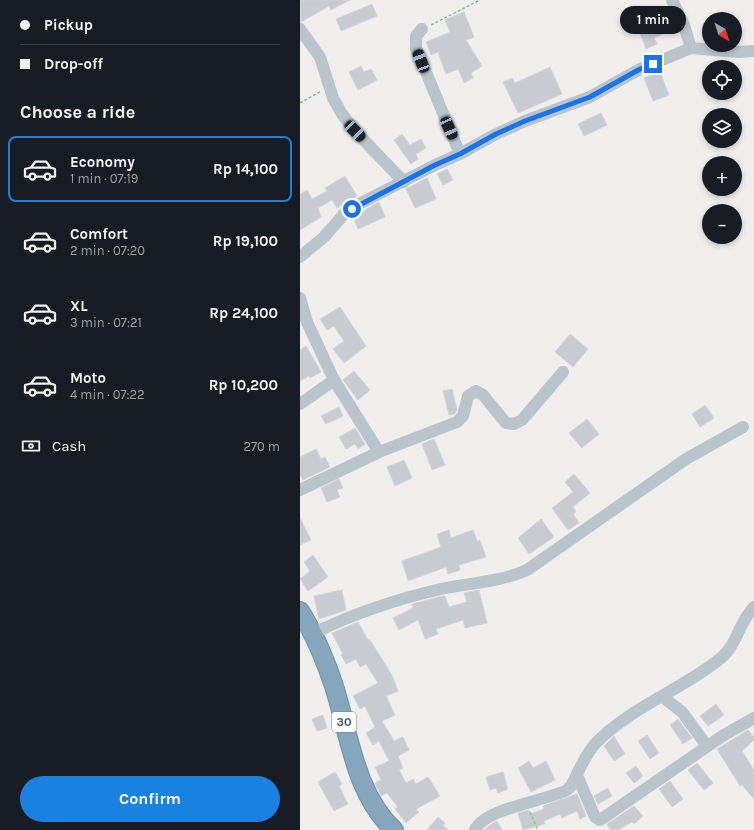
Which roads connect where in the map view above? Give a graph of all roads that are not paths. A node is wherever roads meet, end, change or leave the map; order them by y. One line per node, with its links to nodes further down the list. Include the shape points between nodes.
1 (672, 0): 4 (street)
2 (300, 29): 7 (street, via 320,57 333,98 342,114)
3 (422, 29): 6 (street, via 416,36 416,48)
4 (691, 48): 5 (street, via 722,52); 6 (street, via 640,69 590,97 518,124)
5 (754, 51)
6 (460, 154): 7 (street)
7 (404, 182): 8 (street, via 350,210)
8 (300, 257)
9 (300, 298): 11 (street, via 307,322)
10 (563, 372): 14 (street, via 522,420 514,424 506,422 481,392 476,391 468,396 464,416 460,420)
11 (334, 380): 12 (street); 14 (street)
12 (300, 404)
13 (743, 427): 18 (street, via 686,459 527,570 500,579 441,589 358,612)
14 (380, 452): 15 (street)
15 (300, 490)
16 (754, 607): 19 (street, via 741,623 732,647 722,657)
17 (300, 611): 18 (highway, 30)
18 (314, 633): 23 (highway, 30, via 333,682 360,774 372,804)
19 (663, 697): 21 (street, via 682,712); 22 (street, via 613,727 594,745)
20 (754, 718): 21 (street)
21 (707, 746): 22 (street, via 600,820 595,817)
22 (577, 775): 24 (street, via 567,790 489,815 478,823)
23 (394, 830)
24 (475, 830)

